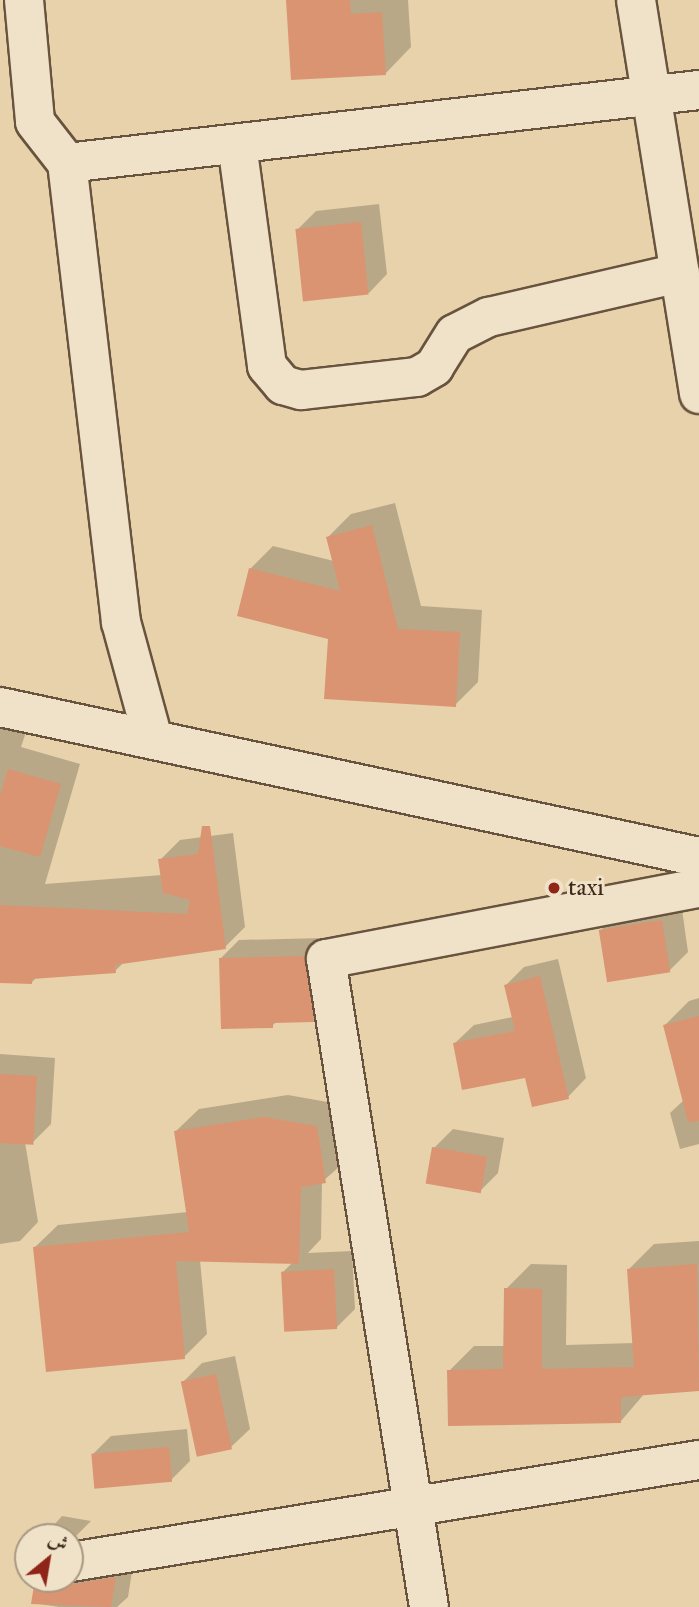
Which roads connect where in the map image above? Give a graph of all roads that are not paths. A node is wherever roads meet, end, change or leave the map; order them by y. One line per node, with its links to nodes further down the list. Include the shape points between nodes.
1 (24, 0): 6 (street, via 35,122)
2 (636, 0): 4 (street)
3 (699, 90): 4 (street)
4 (652, 97): 5 (street); 7 (street)
5 (237, 144): 6 (street); 7 (street, via 267,366 284,385 301,390 417,377 434,367 455,334 489,317)
6 (67, 163): 10 (street, via 121,622)
7 (680, 272): 8 (street)
8 (699, 394)
9 (0, 707): 10 (street)
10 (153, 739): 11 (street)
11 (699, 857)
12 (699, 888): 14 (street, via 326,959)
13 (699, 1460): 14 (street)
14 (414, 1505): 15 (street); 16 (street)
15 (84, 1560)
16 (429, 1607)

